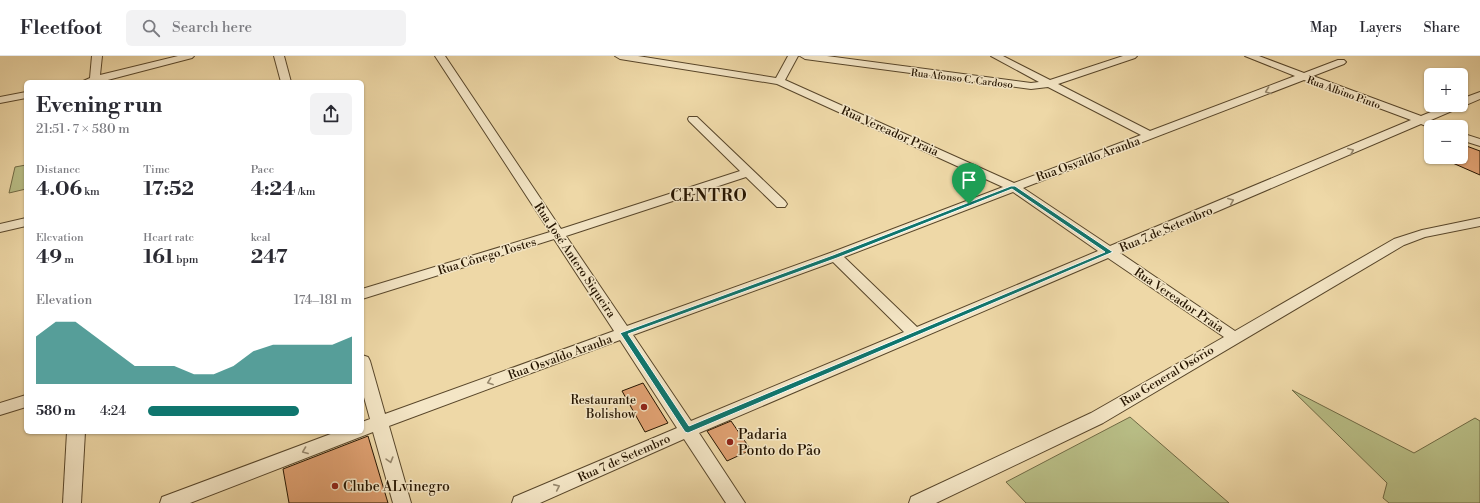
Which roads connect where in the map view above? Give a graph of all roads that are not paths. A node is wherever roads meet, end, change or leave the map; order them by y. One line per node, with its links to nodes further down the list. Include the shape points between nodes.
1 (97, 56): 13 (street)
2 (189, 56): 14 (street)
3 (279, 56): 15 (street)
4 (440, 56): 35 (street, Rua José Antero Siqueira)
5 (620, 56): 16 (street, Rua Vereador Praia)
6 (793, 56): 16 (street)
7 (804, 56): 17 (street, Rua Afonso C. Cardoso, via 1012,85)
8 (996, 56): 17 (street)
9 (1132, 56): 17 (street, Rua Afonso C. Cardoso)
10 (1250, 56): 12 (street, Rua Albino Pinto)
11 (1341, 62): 12 (street, Rua Osvaldo Aranha)
12 (1304, 78): 24 (street, Rua Albino Pinto); 26 (street, Rua Osvaldo Aranha, one-way to 26)
13 (92, 80)
14 (96, 80)
15 (285, 80)
16 (779, 81): 30 (street, Rua Vereador Praia)
17 (1049, 84): 26 (street)
18 (24, 95): 20 (street)
19 (1480, 95): 21 (street)
20 (0, 100)
21 (1468, 100)
22 (1440, 112): 24 (street, Rua 7 de Setembro)
23 (693, 119): 29 (street)
24 (1421, 120): 25 (street, Rua Albino Pinto); 36 (street, Rua 7 de Setembro, one-way to 24)
25 (1424, 121)
26 (1151, 136): 30 (street, Rua Osvaldo Aranha)
27 (1468, 139): 28 (street)
28 (1480, 143)
29 (748, 172): 31 (street); 35 (street, Rua Cônego Tostes)
30 (1013, 187): 36 (street, Rua Vereador Praia); 37 (street, Rua Osvaldo Aranha)
31 (781, 204)
32 (24, 222): 34 (street)
33 (1480, 222): 41 (street, Rua General Osório, via 1422,234 1399,242)
34 (0, 228)
35 (558, 234): 38 (street, Rua Cônego Tostes); 39 (street, Rua José Antero Siqueira)
36 (1110, 252): 40 (street, Rua 7 de Setembro); 41 (street, Rua Vereador Praia)
37 (835, 256): 39 (street, Rua Osvaldo Aranha); 40 (street)
38 (364, 293)
39 (624, 333): 45 (street, Rua Osvaldo Aranha, one-way to 45); 47 (street, Rua José Antero Siqueira)
40 (915, 334): 47 (street, Rua 7 de Setembro)
41 (1234, 337): 55 (street, Rua General Osório, via 1097,418)
42 (364, 368): 45 (street)
43 (24, 402): 44 (street)
44 (0, 409)
45 (379, 423): 46 (street, Rua Osvaldo Aranha); 52 (street, one-way to 52)
46 (364, 428)
47 (688, 430): 53 (street, Rua 7 de Setembro, one-way to 47); 54 (street, Rua José Antero Siqueira)
48 (76, 434): 50 (street)
49 (350, 434): 51 (street, one-way to 51)
50 (72, 503)
51 (169, 503)
52 (402, 503)
53 (521, 503)
54 (736, 503)
55 (918, 503)

